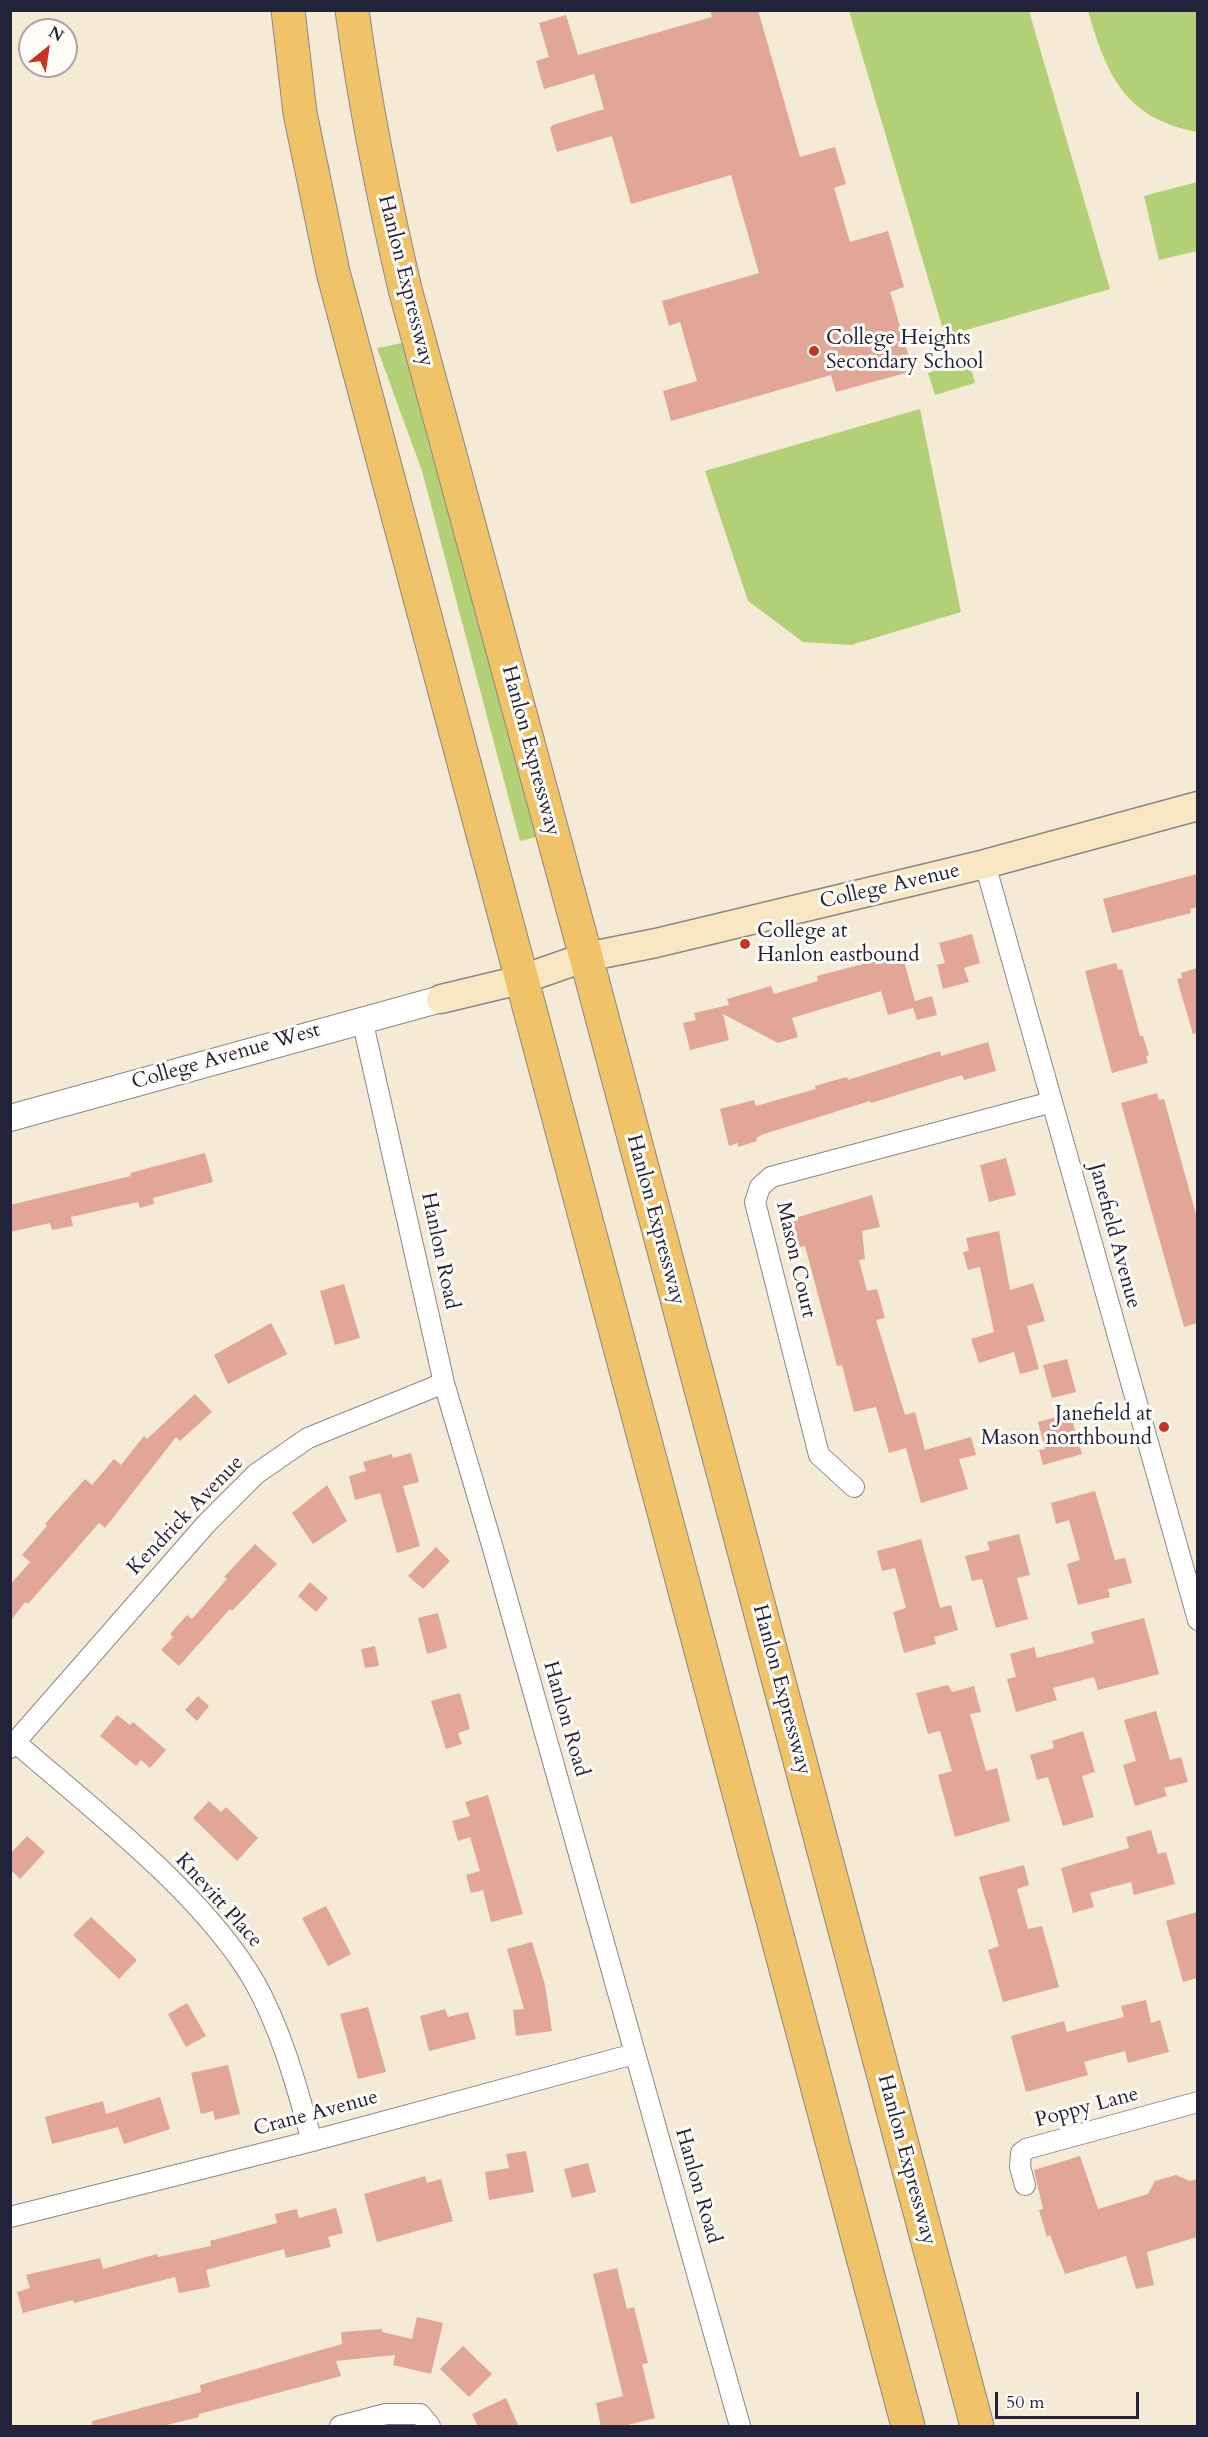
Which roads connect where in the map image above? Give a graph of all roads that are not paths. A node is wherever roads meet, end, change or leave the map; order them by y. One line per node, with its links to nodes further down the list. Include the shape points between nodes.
1 (288, 10): 6 (highway, via 300,114 333,272)
2 (352, 10): 5 (highway, Hanlon Expressway, via 364,99 385,205)
3 (1197, 806): 4 (main road, College Avenue)
4 (986, 864): 5 (main road, College Avenue); 9 (street, Janefield Avenue)
5 (586, 957): 6 (main road, College Avenue); 24 (highway, Hanlon Expressway)
6 (520, 980): 7 (main road, College Avenue); 23 (highway)
7 (441, 999): 8 (street, College Avenue West)
8 (362, 1019): 10 (street, College Avenue West); 11 (street, Hanlon Road)
9 (1052, 1102): 12 (street, Mason Court, via 771,1178 760,1187 755,1202 819,1455); 13 (street, Janefield Avenue)
10 (10, 1118)
11 (444, 1383): 14 (street, Kendrick Avenue, via 308,1438 256,1474 207,1522); 15 (street, Hanlon Road)
12 (854, 1487)
13 (1197, 1620)
14 (13, 1745): 17 (street, Knevitt Place, via 159,1871 233,1949 271,2014)
15 (634, 2054): 17 (street, Crane Avenue); 22 (street, Hanlon Road)
16 (1197, 2103): 18 (street, Poppy Lane, via 1026,2149 1020,2159)
17 (312, 2141): 19 (street, Crane Avenue)
18 (1025, 2185)
19 (10, 2217)
20 (340, 2427): 21 (street, via 386,2414 420,2414)
21 (430, 2427)
22 (740, 2427)
23 (908, 2427)
24 (976, 2427)

